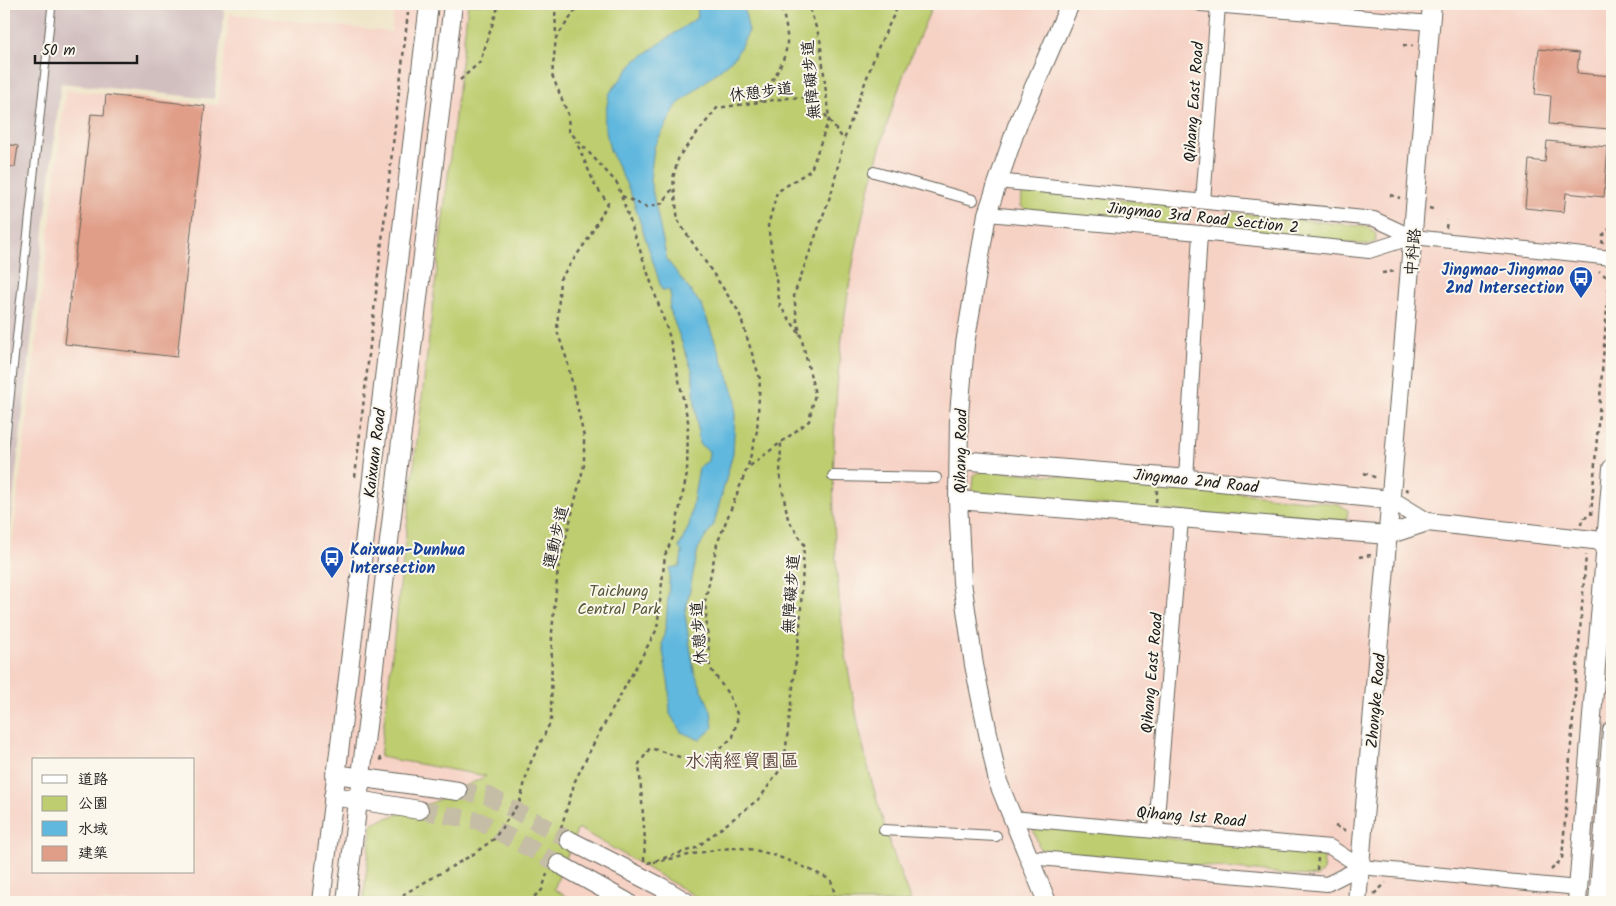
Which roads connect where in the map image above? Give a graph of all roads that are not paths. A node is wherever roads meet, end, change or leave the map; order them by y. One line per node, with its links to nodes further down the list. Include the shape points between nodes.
1 (52, 4): 18 (lane)
2 (430, 4): 32 (street, Kaixuan Road)
3 (453, 4): 33 (street, Kaixuan Road)
4 (1070, 4): 10 (street, Qihang Road)
5 (1201, 4): 7 (street)
6 (1432, 4): 8 (street, 中科路)
7 (1218, 6): 8 (street); 12 (street, Qihang East Road)
8 (1431, 23): 15 (street, 中科路)
9 (874, 172): 11 (street)
10 (997, 181): 12 (street, Jingmao 3rd Road Section 2); 13 (street, Qihang Road)
11 (973, 200)
12 (1203, 201): 15 (street, Jingmao 3rd Road Section 2, via 1374,218)
13 (987, 214): 14 (street, Jingmao 3rd Road Section 2); 20 (street, Qihang Road, via 965,344 959,414)
14 (1200, 233): 15 (street, Jingmao 3rd Road Section 2, via 1369,251); 24 (street)
15 (1413, 237): 16 (street, Jingmao 3rd Road Section 2); 26 (street, 中科路)
16 (1612, 258)
17 (4, 364): 18 (lane)
18 (13, 365): 19 (lane)
19 (4, 455)
20 (960, 460): 24 (street, Jingmao 2nd Road); 25 (street, Qihang Road)
21 (1612, 468): 30 (street)
22 (833, 476): 23 (street)
23 (936, 478)
24 (1186, 479): 26 (street, Jingmao 2nd Road)
25 (958, 500): 27 (street, Jingmao 2nd Road); 38 (street, Qihang Road, via 962,582 974,665 998,782)
26 (1391, 500): 28 (street, Jingmao 2nd Road); 29 (street, Zhongke Road)
27 (1181, 519): 29 (street, Jingmao 2nd Road); 40 (street, Qihang East Road)
28 (1427, 522): 29 (street, Jingmao 2nd Road); 30 (street, Jingmao 2nd Road)
29 (1388, 534): 44 (street, Zhongke Road)
30 (1609, 541): 46 (street)
31 (1612, 730): 53 (street)
32 (335, 774): 33 (street); 35 (street, Kaixuan Road)
33 (360, 779): 34 (street); 36 (street, Kaixuan Road)
34 (458, 791)
35 (333, 796): 36 (street); 47 (street, Kaixuan Road)
36 (358, 802): 37 (street); 48 (street, Kaixuan Road)
37 (419, 810)
38 (1012, 818): 40 (street, Qihang 1st Road); 43 (street, Qihang Road)
39 (884, 830): 41 (street)
40 (1156, 830): 44 (street, Qihang 1st Road, via 1330,847)
41 (996, 836)
42 (564, 838): 50 (street)
43 (1028, 857): 44 (street, via 1327,884); 51 (street, Qihang Road)
44 (1361, 867): 46 (street, Qihang 1st Road); 52 (street, Zhongke Road)
45 (554, 868): 49 (street)
46 (1578, 895)
47 (321, 902)
48 (346, 902)
49 (627, 902)
50 (686, 902)
51 (1048, 902)
52 (1358, 902)
53 (1598, 902)

